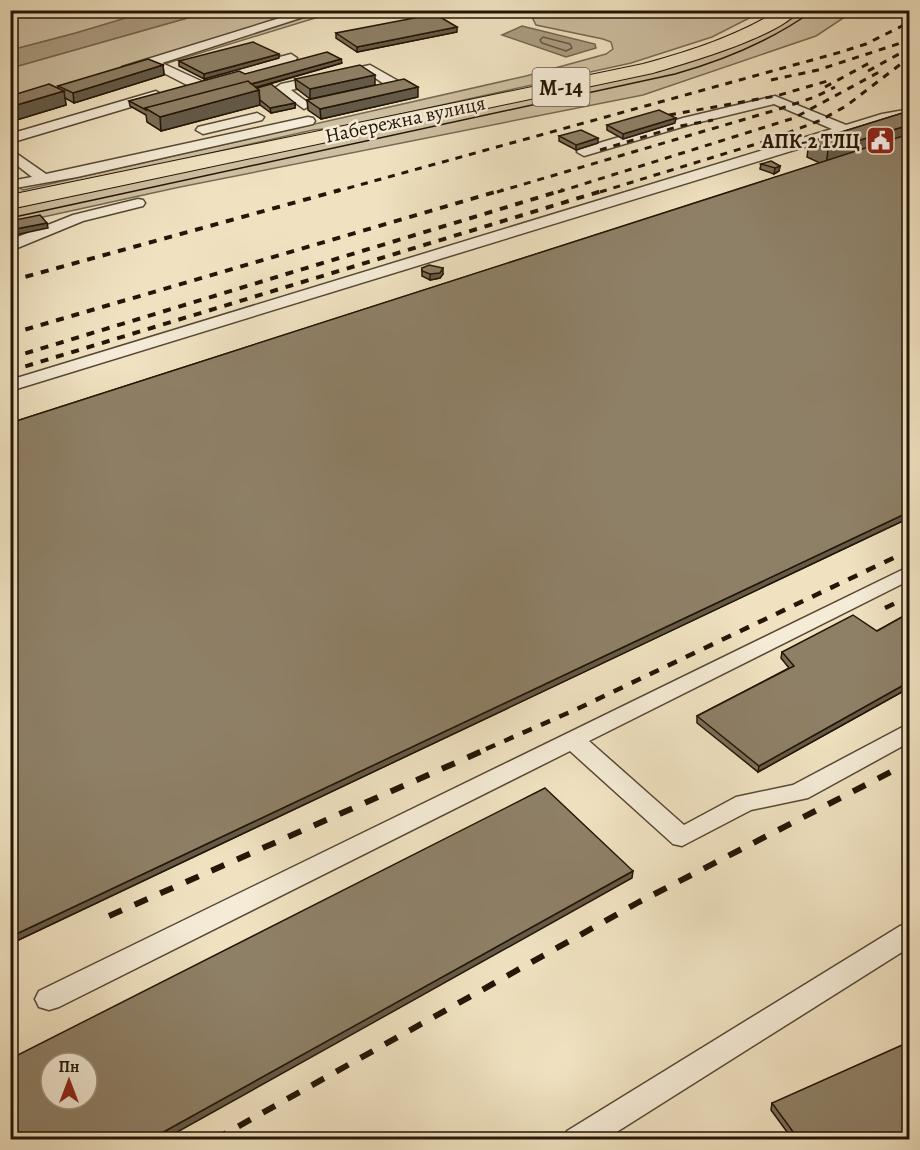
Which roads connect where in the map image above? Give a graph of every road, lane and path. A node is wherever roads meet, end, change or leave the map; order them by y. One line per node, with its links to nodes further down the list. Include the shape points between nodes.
1 (320, 10): 4 (street)
2 (792, 10): 10 (highway, Набережна вулиця / М-14, via 732,42 668,63)
3 (291, 58): 6 (street)
4 (151, 62): 5 (street); 6 (street)
5 (118, 72)
6 (196, 84): 12 (street)
7 (372, 90): 10 (street, via 395,86 370,69 281,88 310,104 297,113)
8 (909, 113): 11 (street)
9 (257, 117): 15 (street, via 84,159)
10 (315, 129): 15 (street); 17 (highway, Набережна вулиця / М-14)
11 (845, 130): 13 (street, via 775,100); 20 (street)
12 (10, 139)
13 (584, 152)
14 (10, 153): 15 (street)
15 (42, 178): 16 (street)
16 (10, 185)
17 (11, 202)
18 (138, 203): 19 (street, via 78,218)
19 (10, 246)
20 (10, 386)
21 (909, 572): 23 (street)
22 (909, 731): 23 (street, via 799,792 745,803 682,837)
23 (572, 739): 25 (street)
24 (904, 942): 26 (street)
25 (49, 999)
26 (578, 1140)

